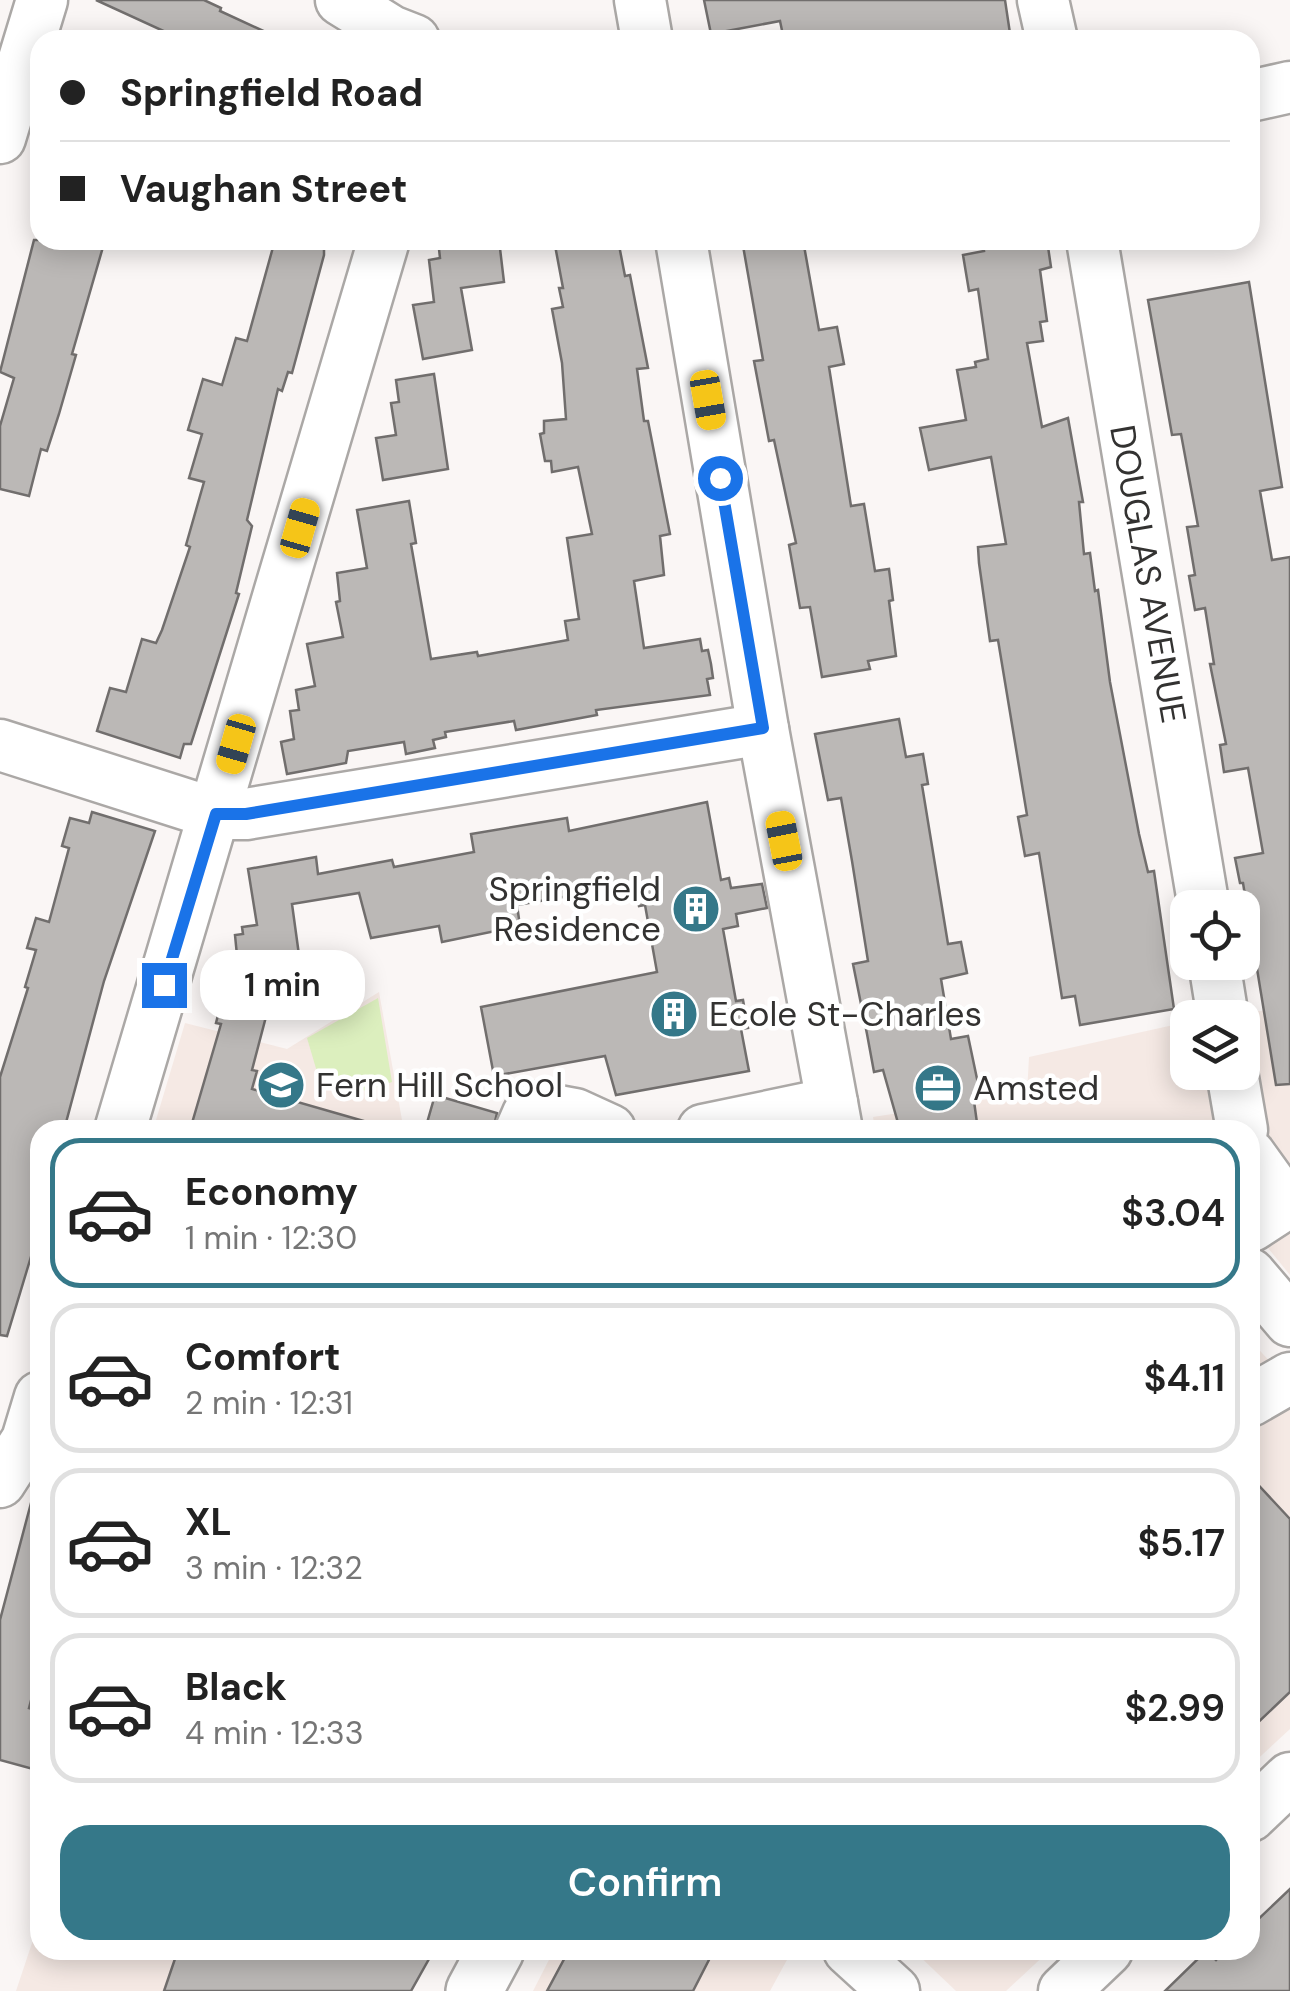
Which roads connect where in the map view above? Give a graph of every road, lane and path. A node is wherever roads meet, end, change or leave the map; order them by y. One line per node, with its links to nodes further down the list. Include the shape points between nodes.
1 (42, 0): 5 (street)
2 (341, 0): 6 (street)
3 (640, 0): 7 (street)
4 (1043, 0): 8 (street)
5 (33, 30)
6 (389, 30)
7 (645, 30)
8 (1050, 30)
9 (30, 39): 12 (street)
10 (1290, 87): 11 (street)
11 (1260, 94)
12 (0, 138)
13 (381, 250): 18 (street)
14 (682, 250): 16 (street)
15 (1094, 250): 19 (street, DOUGLAS AVENUE)
16 (763, 728): 18 (street); 21 (street)
17 (0, 746): 18 (street)
18 (216, 814): 22 (street)
19 (1201, 890)
20 (1235, 1090): 26 (street)
21 (835, 1117): 25 (street)
22 (123, 1120)
23 (525, 1120): 24 (street, via 537,1108)
24 (589, 1120)
25 (805, 1120)
26 (1240, 1120)
27 (1260, 1177): 28 (street)
28 (1274, 1208)
29 (1260, 1286): 30 (street)
30 (1290, 1321)
31 (1290, 1378): 32 (street)
32 (1260, 1396)
33 (30, 1430): 34 (street)
34 (0, 1482)
35 (0, 1490): 36 (street)
36 (30, 1498)
37 (1290, 1778): 38 (street)
38 (1260, 1806)
39 (491, 1960): 42 (main road)
40 (860, 1960): 43 (street)
41 (1097, 1960): 44 (street)
42 (474, 1991)
43 (894, 1991)
44 (1064, 1991)

